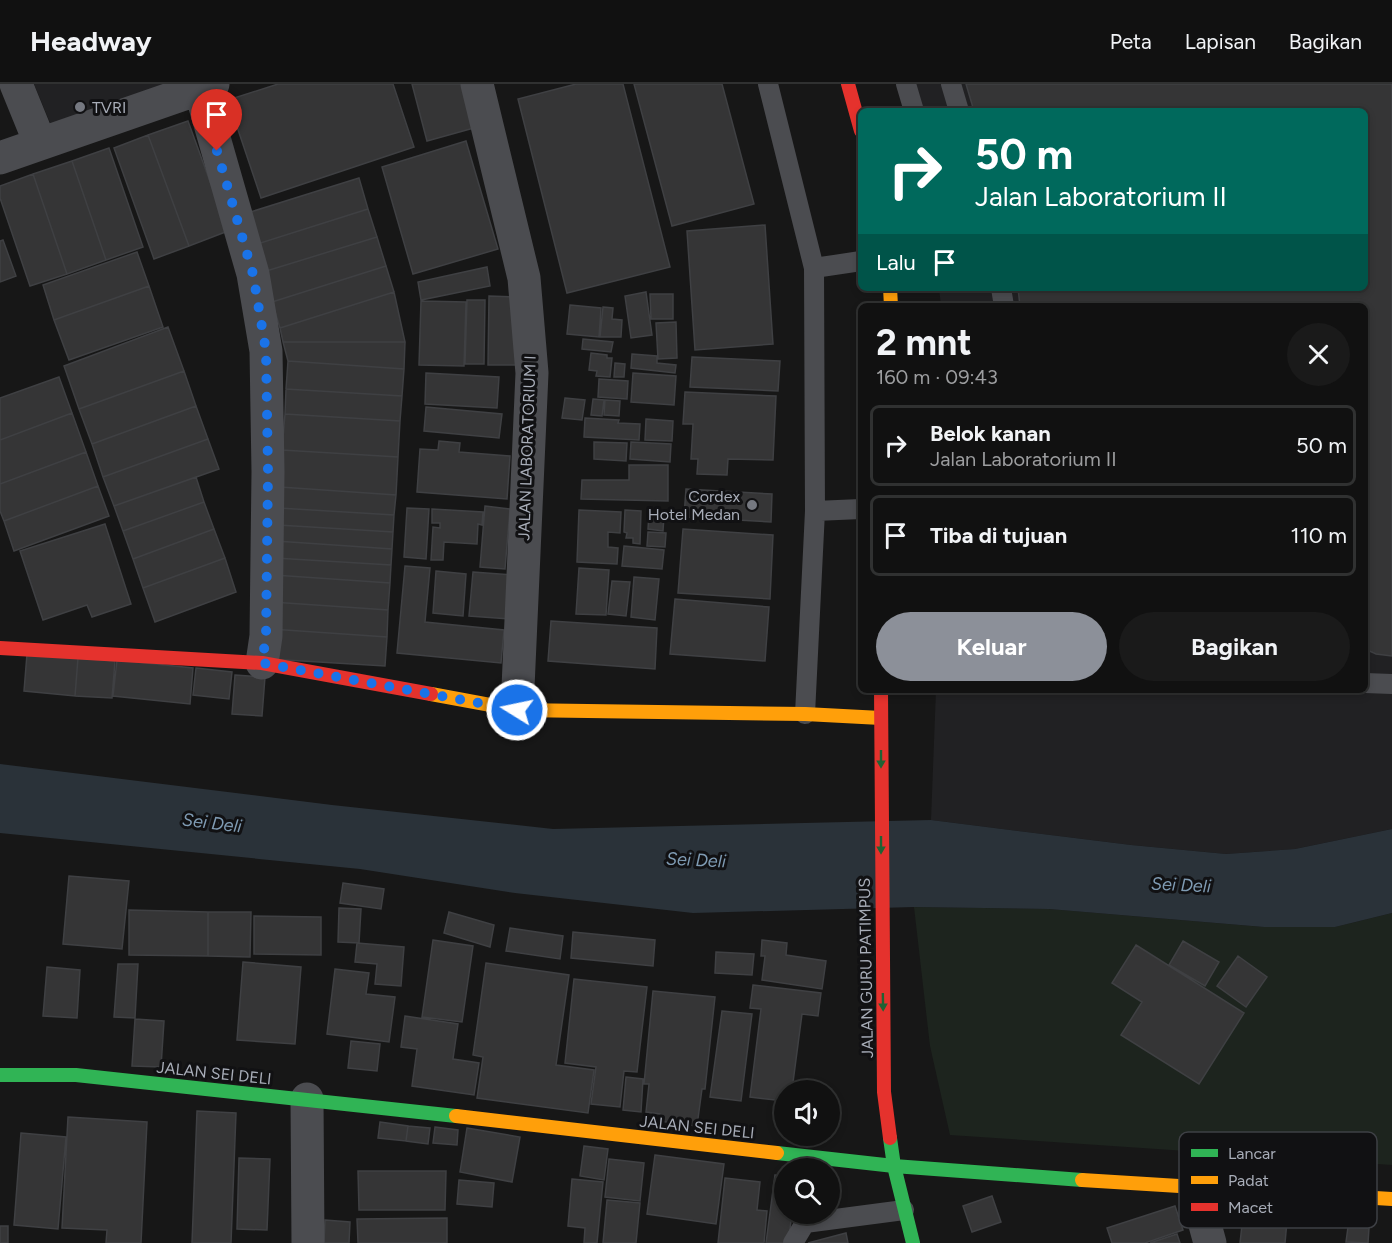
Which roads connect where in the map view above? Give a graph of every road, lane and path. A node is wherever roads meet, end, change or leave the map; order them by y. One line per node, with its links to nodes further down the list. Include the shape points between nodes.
1 (16, 84): 11 (street)
2 (477, 84): 22 (street, JALAN LABORATORIUM I, via 524,278 532,373)
3 (768, 84): 14 (lane)
4 (848, 84): 10 (street)
5 (906, 84): 8 (lane)
6 (951, 84): 9 (lane)
7 (206, 87): 11 (street); 18 (street, via 253,274 266,351 266,636)
8 (913, 108)
9 (958, 108)
10 (858, 120)
11 (40, 143): 12 (street)
12 (0, 158)
13 (858, 261): 14 (lane)
14 (814, 268): 16 (lane)
15 (858, 509): 16 (lane)
16 (815, 511): 23 (lane)
17 (1, 644): 18 (street)
18 (262, 663): 22 (street)
19 (1368, 683): 20 (lane)
20 (1392, 684)
21 (881, 693): 24 (street, JALAN GURU PATIMPUS)
22 (517, 710): 23 (street)
23 (805, 714): 24 (street)
24 (880, 718): 27 (street, JALAN GURU PATIMPUS, one-way to 27, via 884,1092)
25 (0, 1075): 26 (street, JALAN SEI DELI, via 76,1075)
26 (307, 1099): 27 (street, JALAN SEI DELI); 33 (street)
27 (894, 1166): 28 (street, JALAN SEI DELI); 31 (street, JALAN GURU PATIMPUS)
28 (1179, 1187)
29 (1377, 1198): 30 (street, JALAN SEI DELI)
30 (1392, 1199)
31 (904, 1210): 34 (lane, via 805,1223); 35 (street, JALAN GURU PATIMPUS)
32 (1206, 1228): 36 (street)
33 (308, 1243)
34 (793, 1243)
35 (914, 1243)
36 (1210, 1243)

